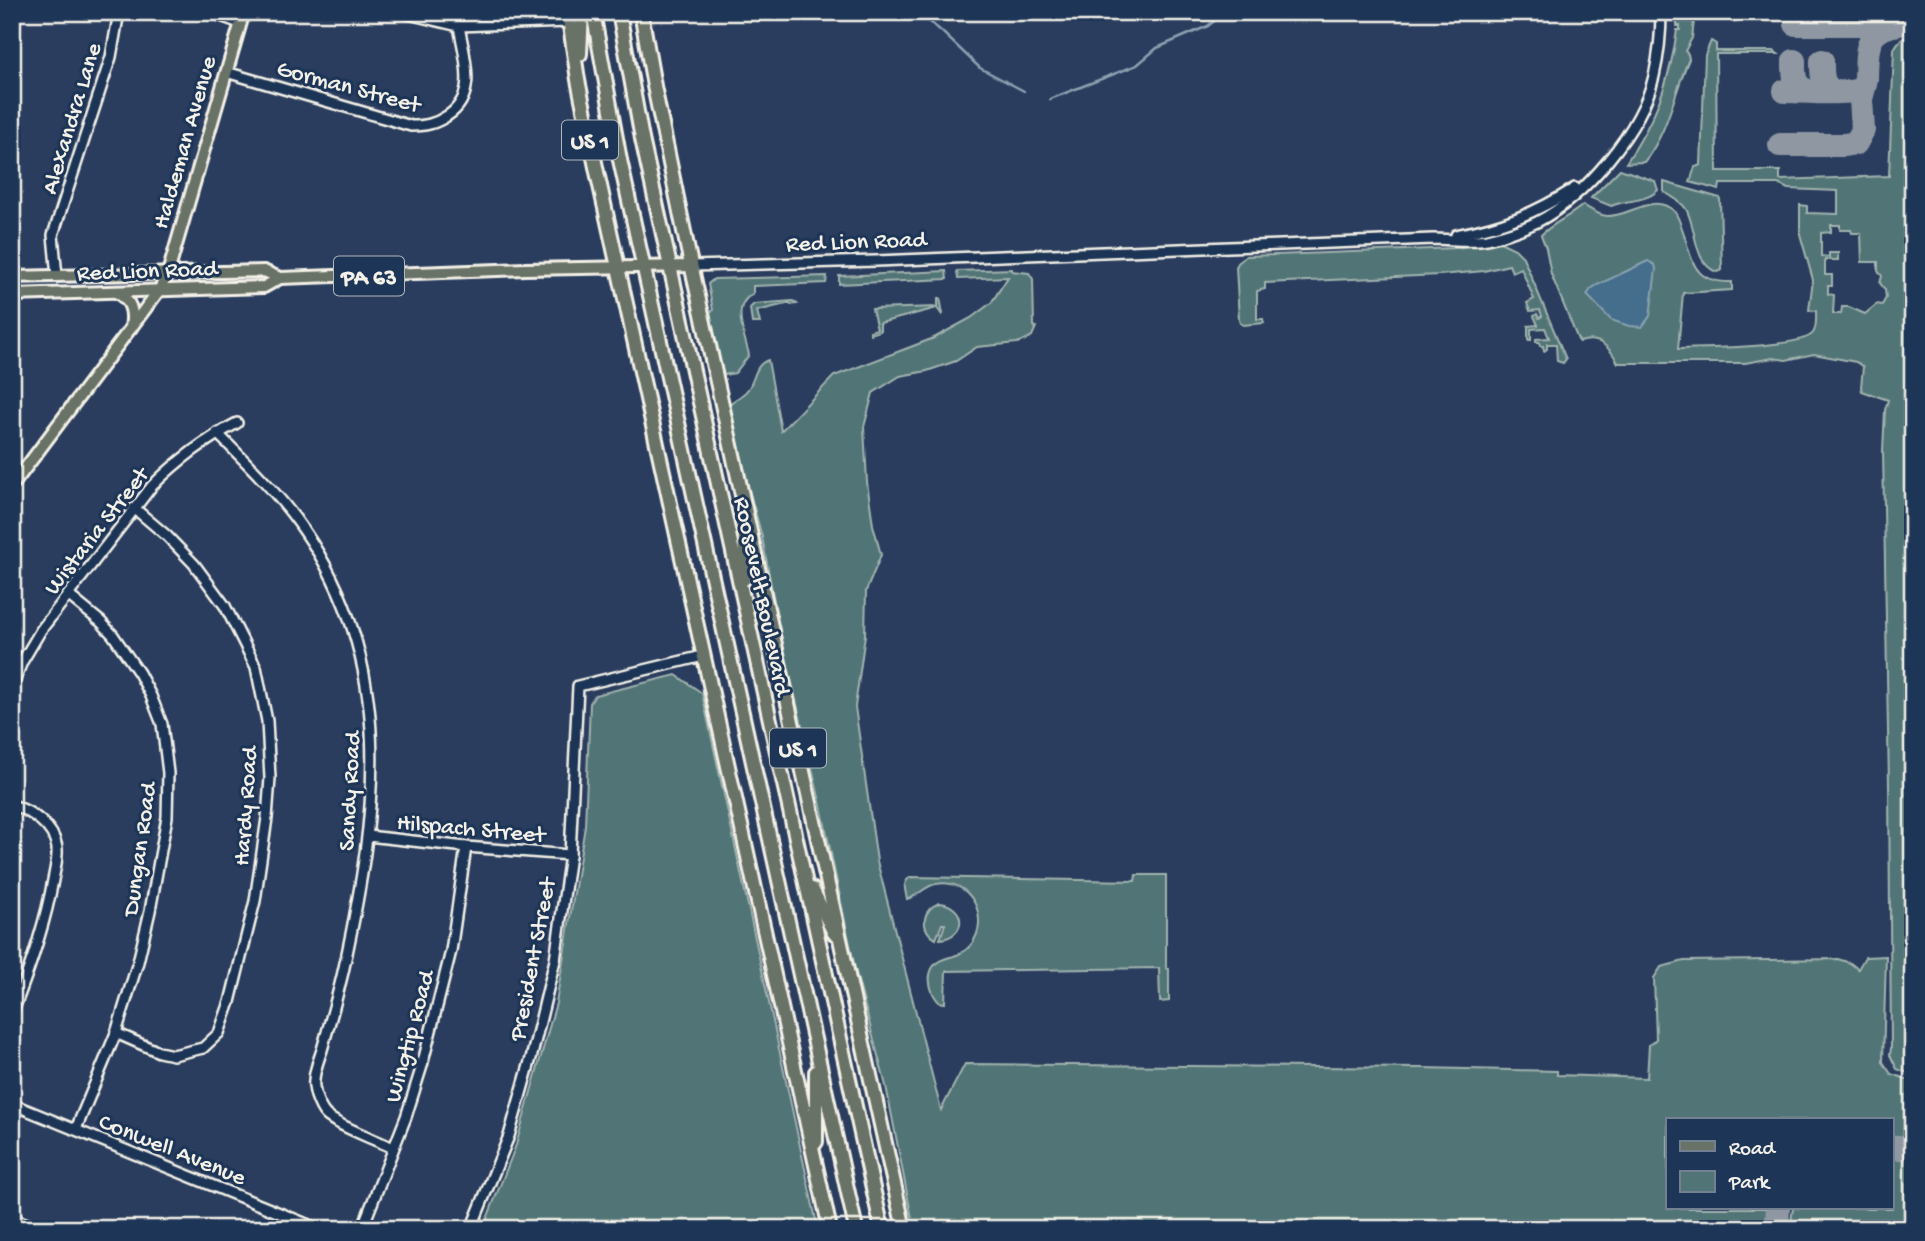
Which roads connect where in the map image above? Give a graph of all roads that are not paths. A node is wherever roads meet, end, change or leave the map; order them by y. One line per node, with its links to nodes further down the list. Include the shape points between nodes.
1 (119, 12): 23 (street, Alexandra Lane, via 111,57 53,235)
2 (209, 12): 10 (street)
3 (400, 12): 12 (street)
4 (582, 12): 15 (highway)
5 (593, 12): 20 (highway, Roosevelt Boulevard / US 1)
6 (620, 12): 21 (highway, Roosevelt Boulevard / US 1)
7 (636, 12): 13 (highway)
8 (641, 12): 13 (highway, Roosevelt Boulevard / US 1)
9 (1661, 12): 16 (street, via 1654,77 1647,98 1625,139)
10 (242, 17): 14 (main road, Haldeman Avenue)
11 (568, 17): 12 (street); 15 (highway, US 1)
12 (459, 26): 14 (street, Gorman Street, via 466,89 452,113 425,126 411,126)
13 (645, 38): 18 (highway, Roosevelt Boulevard / US 1)
14 (226, 72): 22 (main road, Haldeman Avenue)
15 (578, 80): 19 (highway, US 1)
16 (1595, 175): 17 (street, Red Lion Road, via 1538,211 1480,231); 17 (street, Red Lion Road, via 1560,207 1520,230 1483,240)
17 (1433, 239): 18 (street, Red Lion Road)
18 (692, 266): 21 (main road, Red Lion Road / PA 63); 33 (highway, Roosevelt Boulevard / US 1)
19 (617, 267): 20 (main road, Red Lion Road / PA 63); 25 (main road, Red Lion Road / PA 63); 37 (highway, US 1)
20 (643, 267): 21 (main road, Red Lion Road / PA 63); 47 (highway, Roosevelt Boulevard / US 1)
21 (670, 267): 36 (highway, Roosevelt Boulevard / US 1)
22 (168, 273): 23 (main road, Red Lion Road / PA 63); 25 (main road, Red Lion Road / PA 63, via 264,271); 26 (main road, Haldeman Avenue)
23 (57, 276): 24 (main road, Red Lion Road / PA 63)
24 (12, 277)
25 (280, 278): 26 (main road, Red Lion Road / PA 63, via 264,287)
26 (160, 289): 27 (main road, Red Lion Road / PA 63); 29 (main road, Haldeman Avenue)
27 (113, 290): 28 (main road, Red Lion Road / PA 63); 29 (main road, via 129,302)
28 (12, 295)
29 (130, 330): 32 (main road, Haldeman Avenue)
30 (237, 422): 31 (street, Wistaria Street)
31 (217, 433): 34 (street, Wistaria Street, via 169,469); 40 (street, Sandy Road, via 266,482 306,532 344,607 366,680 372,728)
32 (12, 486)
33 (745, 507): 36 (highway); 44 (highway, Roosevelt Boulevard / US 1)
34 (134, 508): 35 (street, Wistaria Street); 46 (street, Hardy Road, via 194,564 225,606 256,667 267,721 270,778 255,901 219,1033 203,1048 173,1055)
35 (68, 595): 38 (street, Wistaria Street, via 34,641); 46 (street, Dungan Road, via 113,635 139,673 162,724 168,773 167,817 150,911)
36 (744, 604): 43 (highway, Roosevelt Boulevard / US 1)
37 (703, 656): 42 (street, President Street, via 578,686); 51 (highway, US 1)
38 (12, 687)
39 (12, 805): 45 (street, via 36,816 57,846 50,898)
40 (368, 836): 41 (street, Hilspach Street); 50 (street, Sandy Road, via 342,979 314,1081 325,1114)
41 (466, 847): 42 (street, Hilspach Street); 50 (street, Wingtip Road, via 441,993)
42 (570, 855): 56 (street, President Street, via 555,960 533,1051 509,1136)
43 (803, 871): 44 (highway); 59 (highway, Roosevelt Boulevard / US 1)
44 (843, 952): 60 (highway, Roosevelt Boulevard / US 1)
45 (12, 1014)
46 (116, 1033): 49 (street, Dungan Road)
47 (816, 1047): 51 (highway); 58 (highway, Roosevelt Boulevard / US 1)
48 (12, 1104): 49 (street, Conwell Avenue)
49 (76, 1129): 54 (street, Conwell Avenue)
50 (393, 1148): 55 (street, Wingtip Road)
51 (816, 1167): 57 (highway, US 1)
52 (12, 1218): 53 (street)
53 (40, 1229)
54 (319, 1229)
55 (362, 1229)
56 (471, 1229)
57 (830, 1229)
58 (856, 1229)
59 (882, 1229)
60 (904, 1229)

